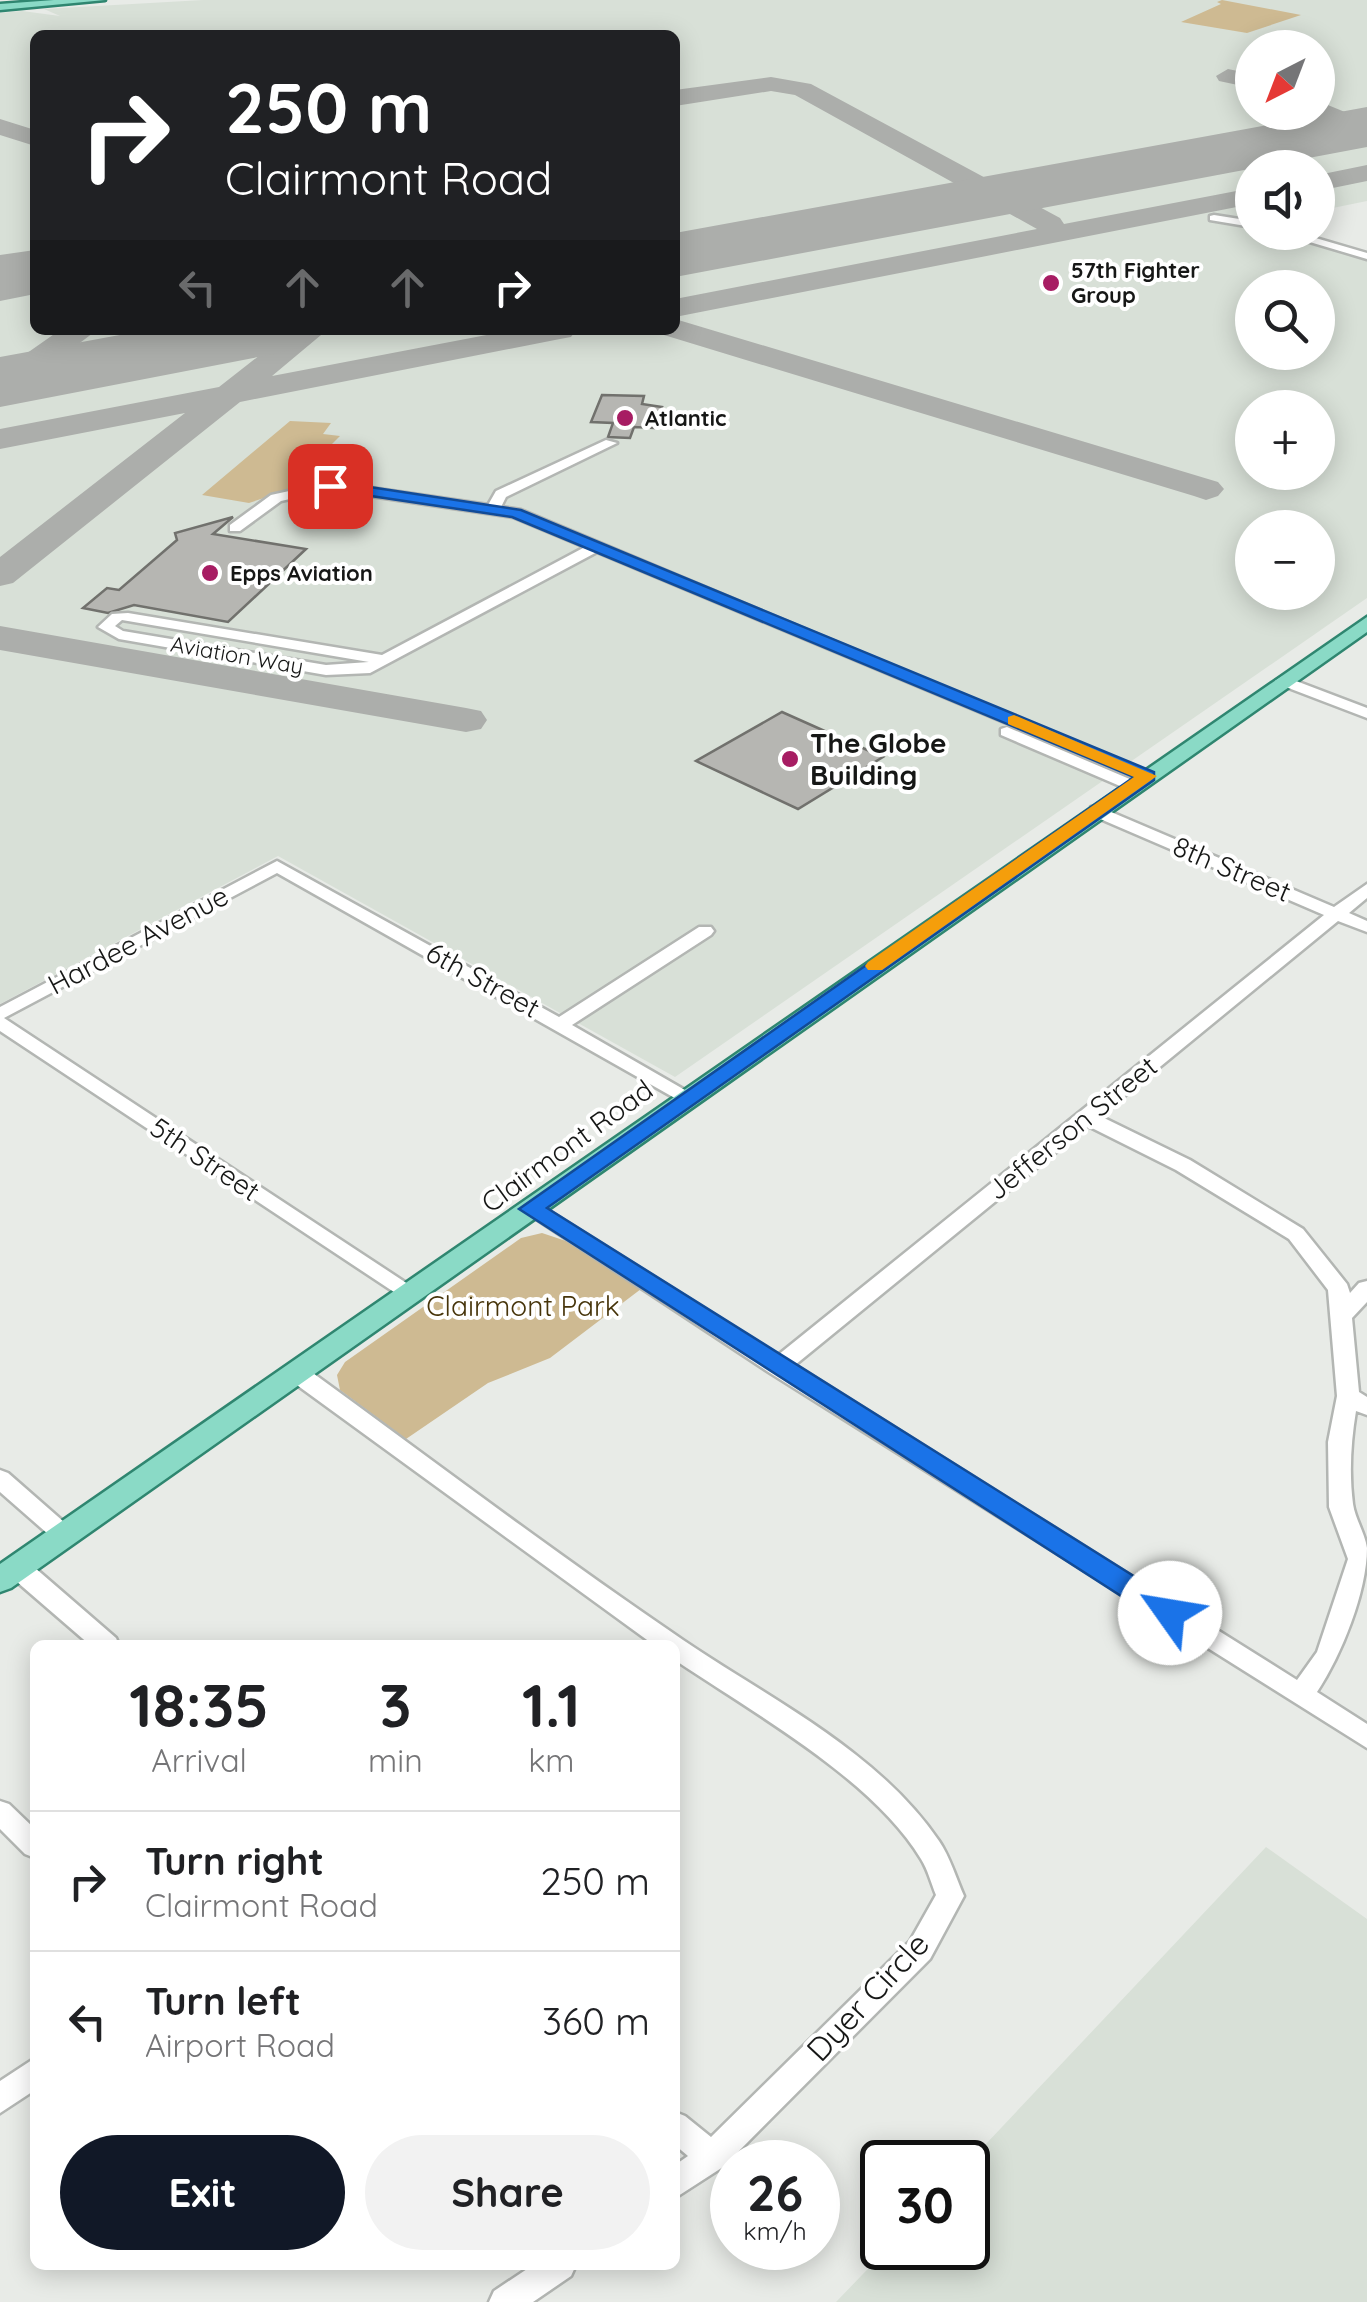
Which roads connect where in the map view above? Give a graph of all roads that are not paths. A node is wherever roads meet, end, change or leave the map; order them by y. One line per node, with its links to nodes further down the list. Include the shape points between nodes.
1 (100, 0): 2 (main road)
2 (0, 7)
3 (1214, 218): 4 (street)
4 (1235, 221)
5 (1335, 247): 6 (street)
6 (1367, 256)
7 (611, 443): 8 (street, via 501,494)
8 (493, 509): 9 (street, via 330,486 276,498); 10 (street, via 516,513)
9 (235, 528)
10 (589, 551): 12 (street, Aviation Way); 15 (street)
11 (1367, 624): 13 (main road, Clairmont Road)
12 (386, 661): 12 (street, Aviation Way, via 122,617 104,627 309,667 347,671)
13 (1283, 681): 14 (street); 15 (main road, Clairmont Road)
14 (1367, 713)
15 (1140, 781): 16 (main road, Clairmont Road)
16 (1097, 811): 19 (street, 8th Street); 25 (main road, Clairmont Road)
17 (277, 866): 22 (street, Hardee Avenue); 24 (street, 6th Street)
18 (1367, 889): 19 (street, Jefferson Street)
19 (1336, 914): 20 (street, 8th Street); 26 (street, Jefferson Street)
20 (1367, 927)
21 (705, 930): 24 (street)
22 (0, 1014)
23 (0, 1023): 29 (street, 5th Street)
24 (562, 1024): 25 (street, 6th Street)
25 (687, 1097): 27 (main road, Clairmont Road)
26 (1085, 1117): 30 (street, via 1183,1165 1296,1234 1339,1289); 31 (street, Jefferson Street)
27 (531, 1209): 29 (main road, Clairmont Road); 31 (street)
28 (1367, 1288): 30 (street)
29 (410, 1294): 32 (main road, Clairmont Road)
30 (1342, 1316): 33 (street)
31 (778, 1367): 40 (street)
32 (298, 1374): 35 (main road, Clairmont Road); 38 (street, Dyer Circle)
33 (1357, 1401): 40 (street, via 1339,1442 1341,1507 1360,1560 1328,1655)
34 (0, 1479): 35 (street)
35 (64, 1536): 36 (main road, Clairmont Road)
36 (9, 1574): 37 (street)
37 (100, 1640)
38 (665, 1640)
39 (680, 1651): 47 (street, Dyer Circle, via 804,1735 892,1808 929,1848 950,1896 920,1950)
40 (1301, 1695): 41 (street)
41 (1367, 1737)
42 (0, 1812): 43 (street)
43 (30, 1841)
44 (30, 2076): 45 (street)
45 (0, 2100)
46 (680, 2130): 48 (street)
47 (729, 2140)
48 (710, 2155)
49 (710, 2158): 50 (street, Dyer Circle)
50 (680, 2179)
51 (552, 2270): 52 (street)
52 (504, 2302)

